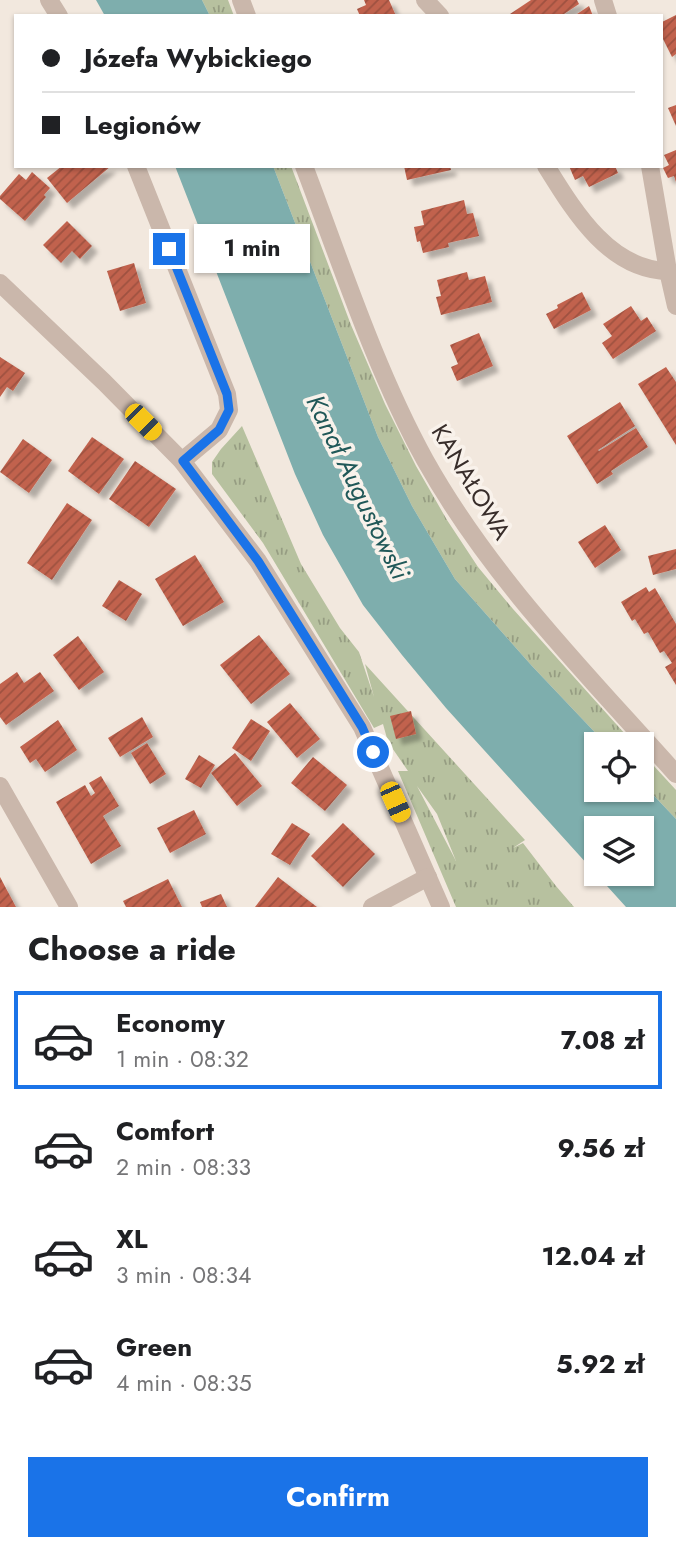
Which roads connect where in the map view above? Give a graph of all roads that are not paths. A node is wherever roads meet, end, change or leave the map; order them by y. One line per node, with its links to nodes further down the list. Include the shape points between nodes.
1 (425, 0): 2 (street)
2 (438, 14)
3 (137, 168): 10 (street, via 227,394 229,410 219,430)
4 (305, 168): 11 (street, KANAŁOWA, via 363,321 425,460 490,560)
5 (548, 168): 7 (street, via 573,210 612,250 644,268)
6 (650, 168): 7 (street)
7 (668, 271): 9 (street)
8 (0, 283): 10 (street)
9 (676, 306)
10 (183, 461): 13 (street, via 258,561 362,727)
11 (676, 774)
12 (0, 786): 14 (street)
13 (428, 877): 15 (street); 16 (street)
14 (69, 907)
15 (372, 907)
16 (441, 907)

